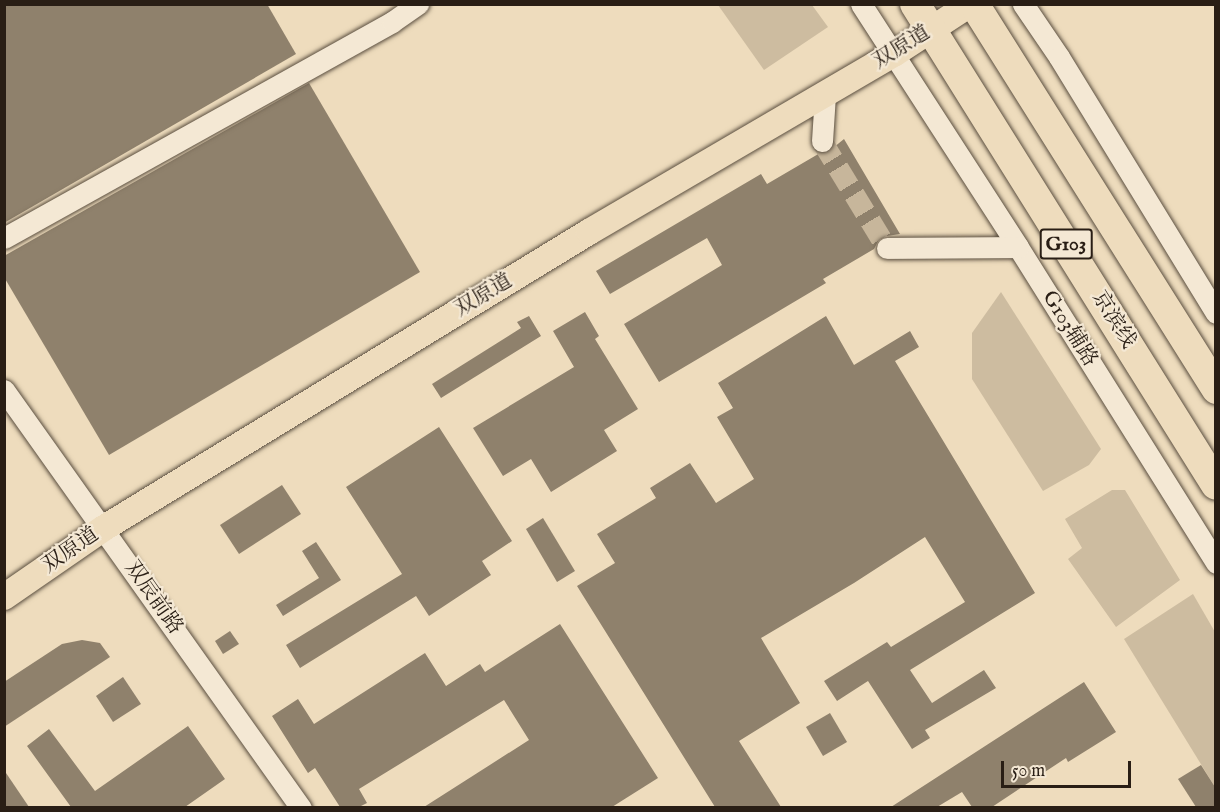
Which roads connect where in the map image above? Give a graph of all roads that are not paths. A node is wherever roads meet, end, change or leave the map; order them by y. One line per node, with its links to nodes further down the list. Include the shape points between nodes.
1 (418, 4): 10 (street)
2 (861, 4): 7 (street, G103辅路)
3 (915, 4): 6 (highway, 京滨线 / G103)
4 (972, 4): 6 (main road, 双原道); 14 (highway, G103)
5 (1023, 4): 13 (street)
6 (932, 29): 7 (main road, 双原道); 16 (highway, 京滨线 / G103)
7 (894, 54): 8 (main road, 双原道); 11 (street, G103辅路)
8 (825, 94): 9 (street); 17 (main road, 双原道, via 589,232)
9 (822, 141)
10 (4, 238)
11 (1017, 247): 12 (street); 18 (street, G103辅路)
12 (887, 248)
13 (1215, 314)
14 (1215, 389)
15 (4, 390): 17 (street, 双辰前路)
16 (1215, 484)
17 (104, 528): 19 (main road, 双原道); 20 (street, 双辰前路)
18 (1215, 563)
19 (4, 597)
20 (301, 807)

